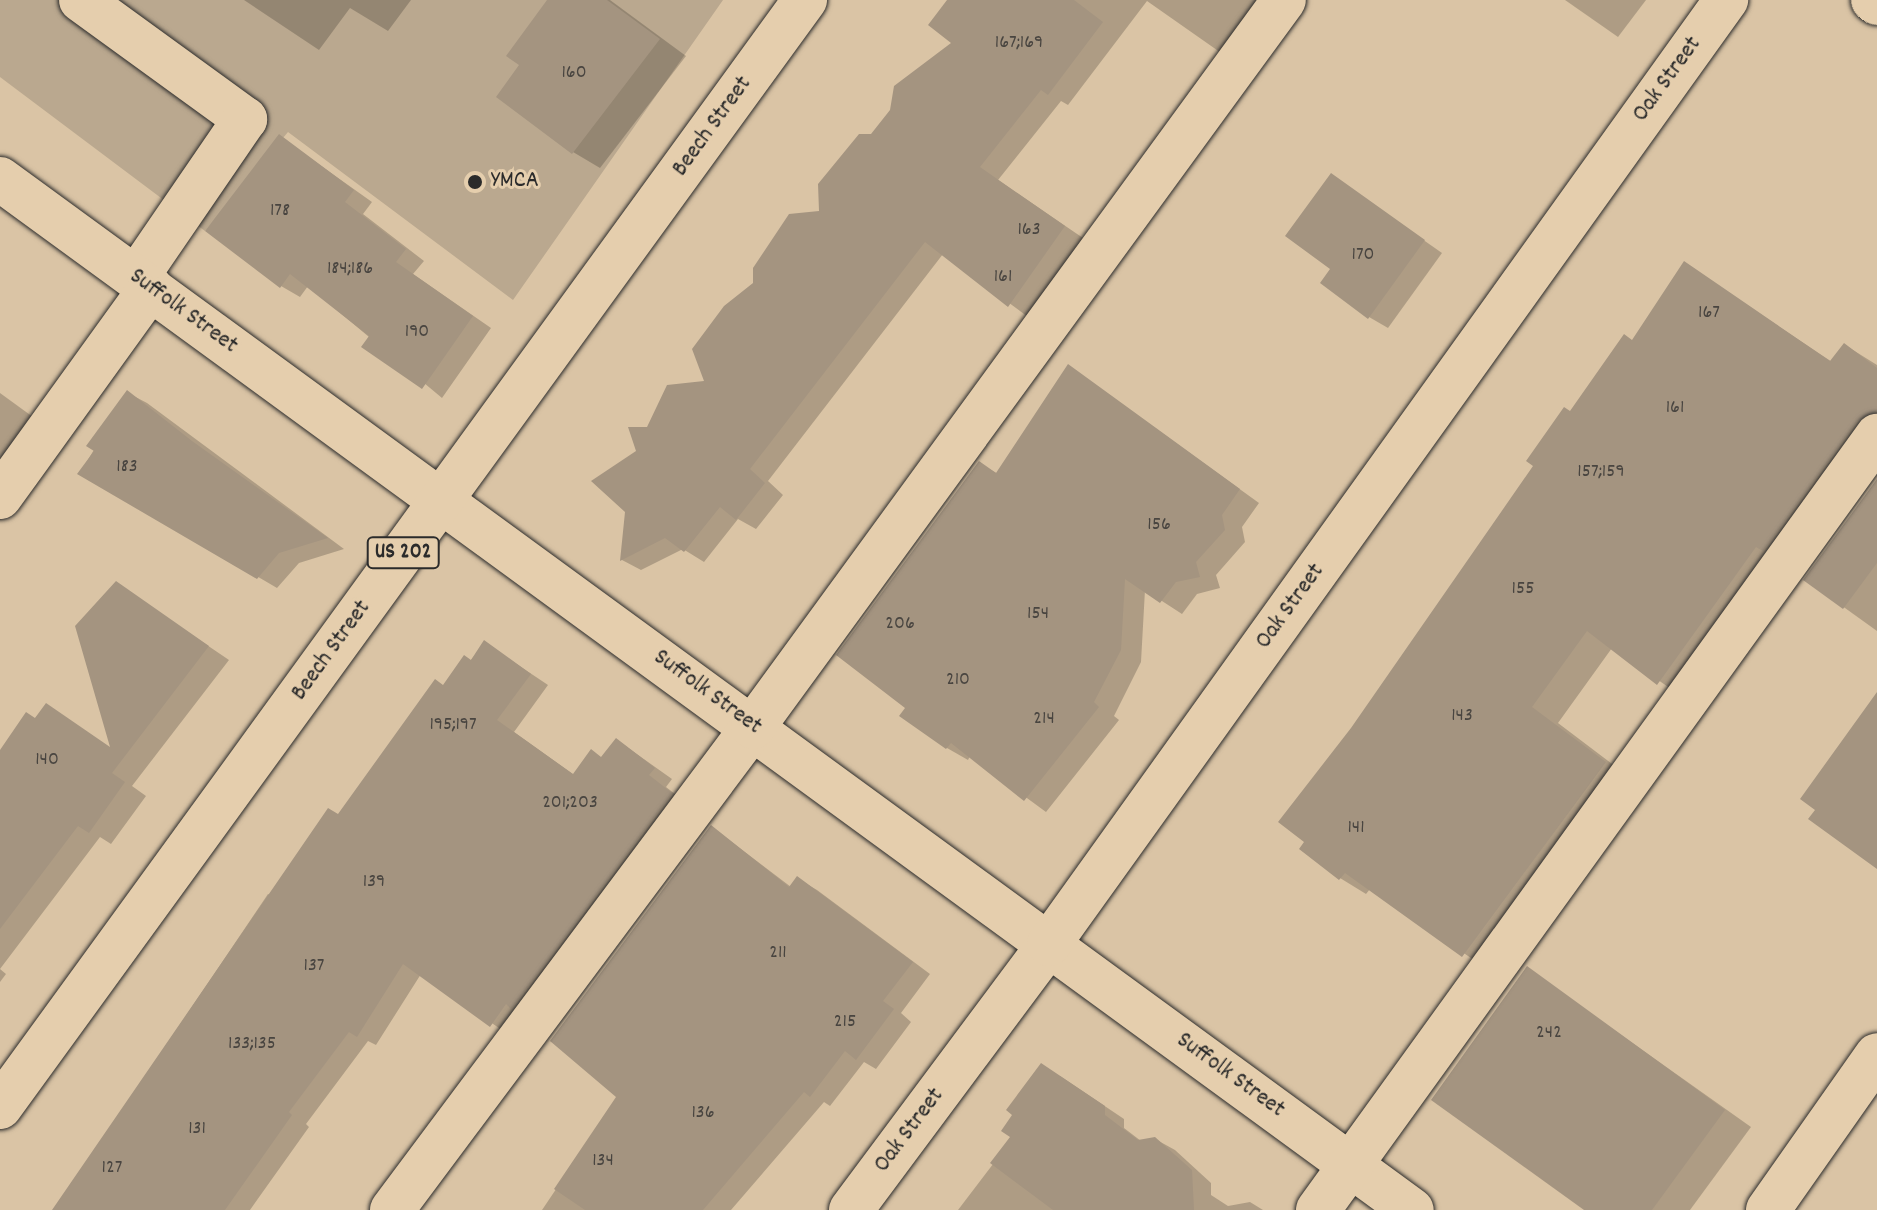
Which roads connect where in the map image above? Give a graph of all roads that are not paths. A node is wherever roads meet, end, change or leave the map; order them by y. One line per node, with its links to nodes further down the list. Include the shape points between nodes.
1 (81, 0): 6 (street, via 245,119)
2 (805, 0): 9 (street, Beech Street / US 202)
3 (1284, 0): 10 (street)
4 (1726, 0): 11 (street, Oak Street)
5 (0, 179): 6 (street, Suffolk Street)
6 (144, 283): 8 (street); 9 (street, Suffolk Street)
7 (1877, 436): 14 (street)
8 (0, 497)
9 (442, 499): 10 (street, Suffolk Street); 13 (street, Beech Street / US 202)
10 (753, 727): 11 (street, Suffolk Street); 15 (street)
11 (1049, 944): 14 (street, Suffolk Street); 16 (street, Oak Street)
12 (1877, 1055): 19 (street)
13 (0, 1107)
14 (1351, 1165): 17 (street); 18 (street, Suffolk Street)
15 (392, 1210)
16 (851, 1210)
17 (1318, 1210)
18 (1412, 1210)
19 (1768, 1210)

